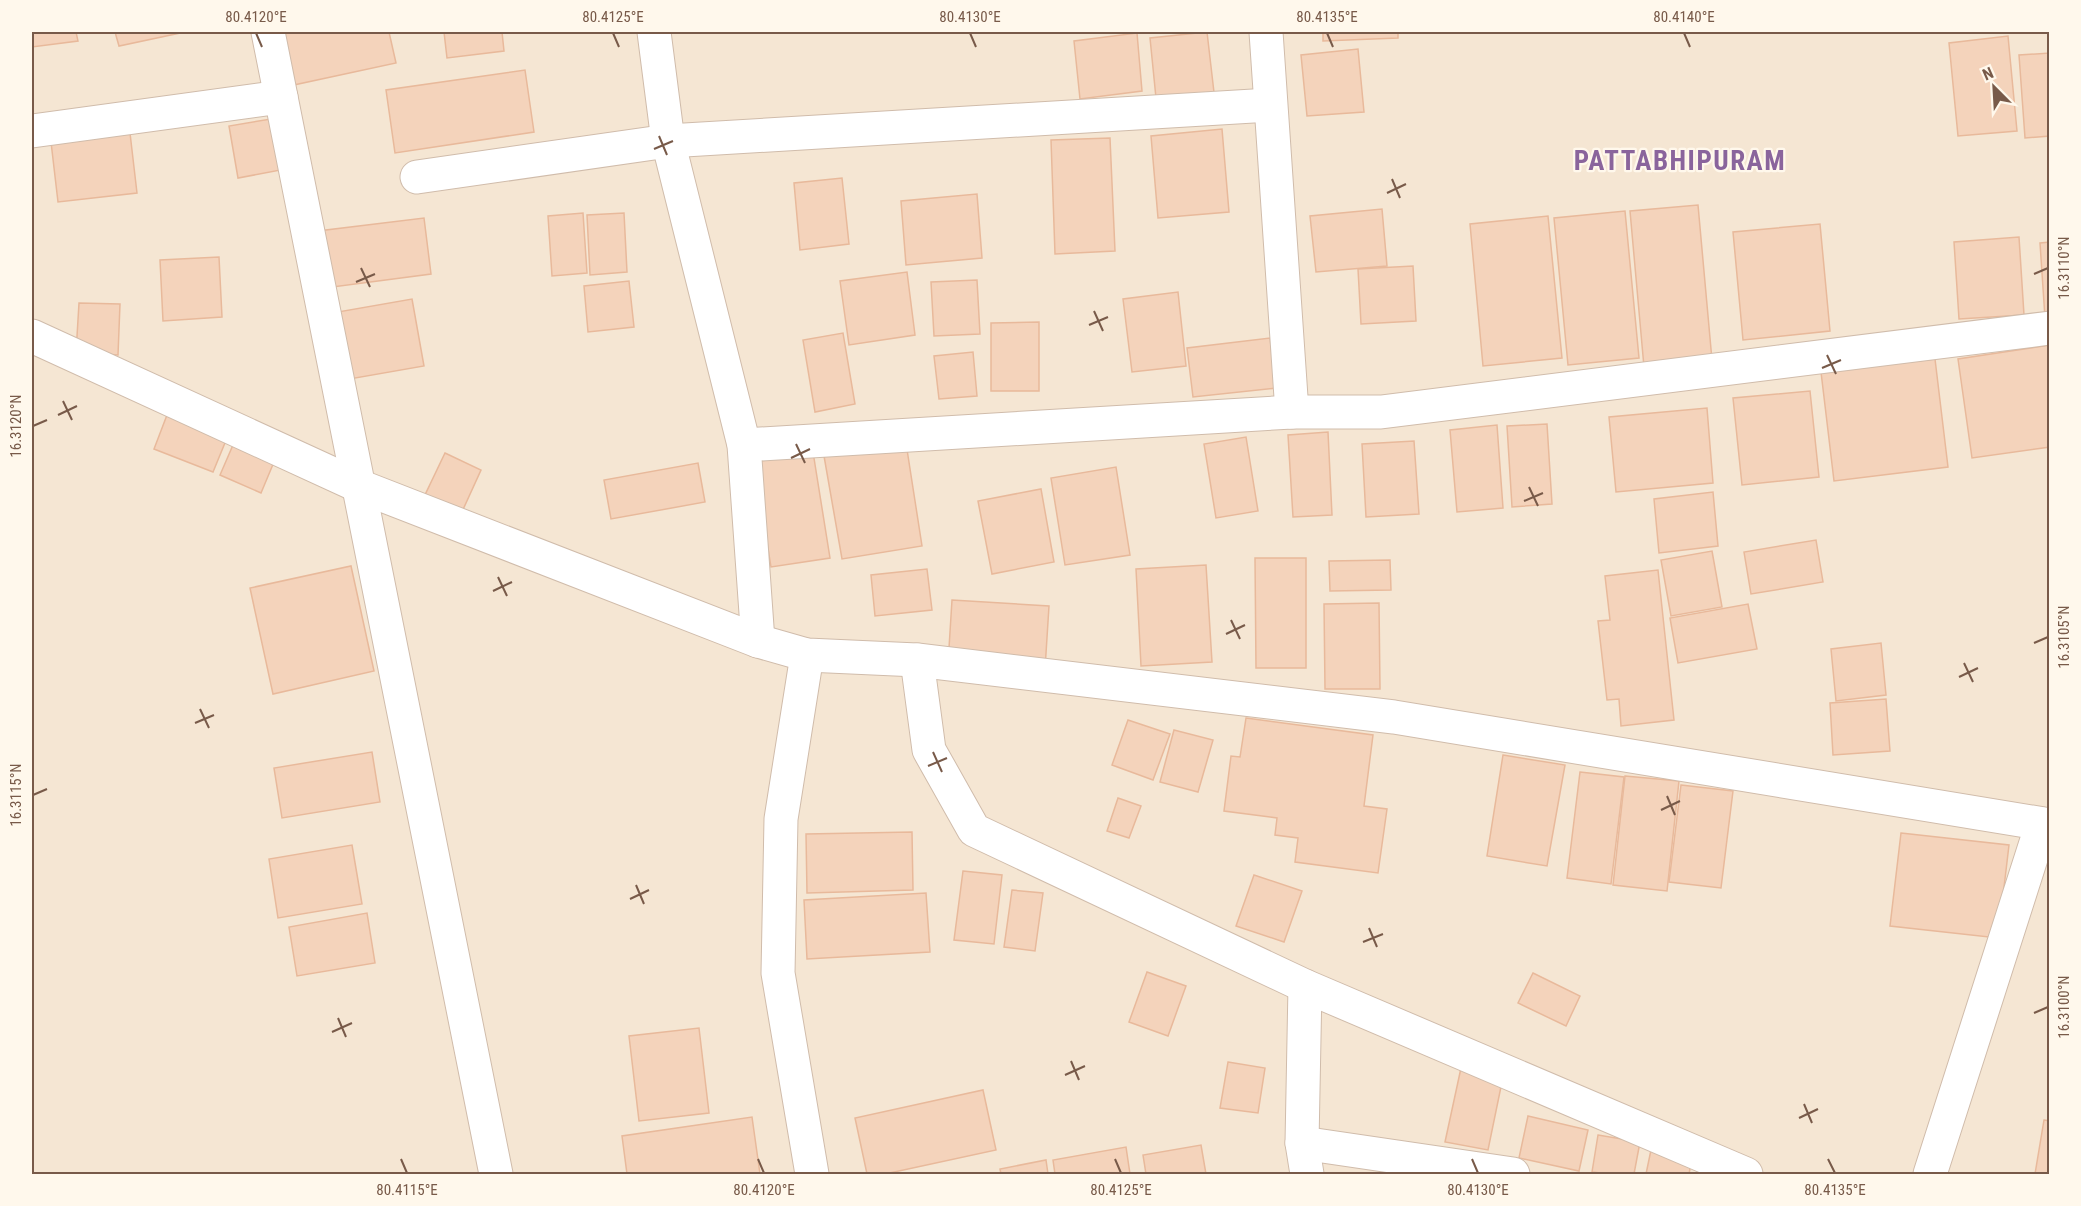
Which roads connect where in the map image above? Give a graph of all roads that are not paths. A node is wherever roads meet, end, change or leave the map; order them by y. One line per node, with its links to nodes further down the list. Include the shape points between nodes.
1 (268, 32): 4 (street)
2 (654, 32): 7 (street)
3 (1266, 32): 5 (street)
4 (281, 97): 6 (street); 13 (street)
5 (1270, 105): 7 (street); 11 (street)
6 (32, 131)
7 (668, 141): 8 (street); 12 (street)
8 (417, 177)
9 (2049, 328): 11 (street, via 1381,412)
10 (32, 336): 13 (street)
11 (1292, 412): 12 (street)
12 (744, 445): 14 (street)
13 (358, 486): 14 (street); 21 (street)
14 (758, 641): 15 (street)
15 (807, 655): 16 (street); 22 (street, via 781,819 778,973)
16 (916, 660): 17 (street, via 1394,717); 18 (street, via 929,750 974,830)
17 (2046, 825): 24 (street)
18 (1305, 986): 19 (street); 20 (street)
19 (1305, 1159): 23 (street)
20 (1733, 1172)
21 (496, 1174)
22 (812, 1174)
23 (1513, 1174)
24 (1930, 1174)

